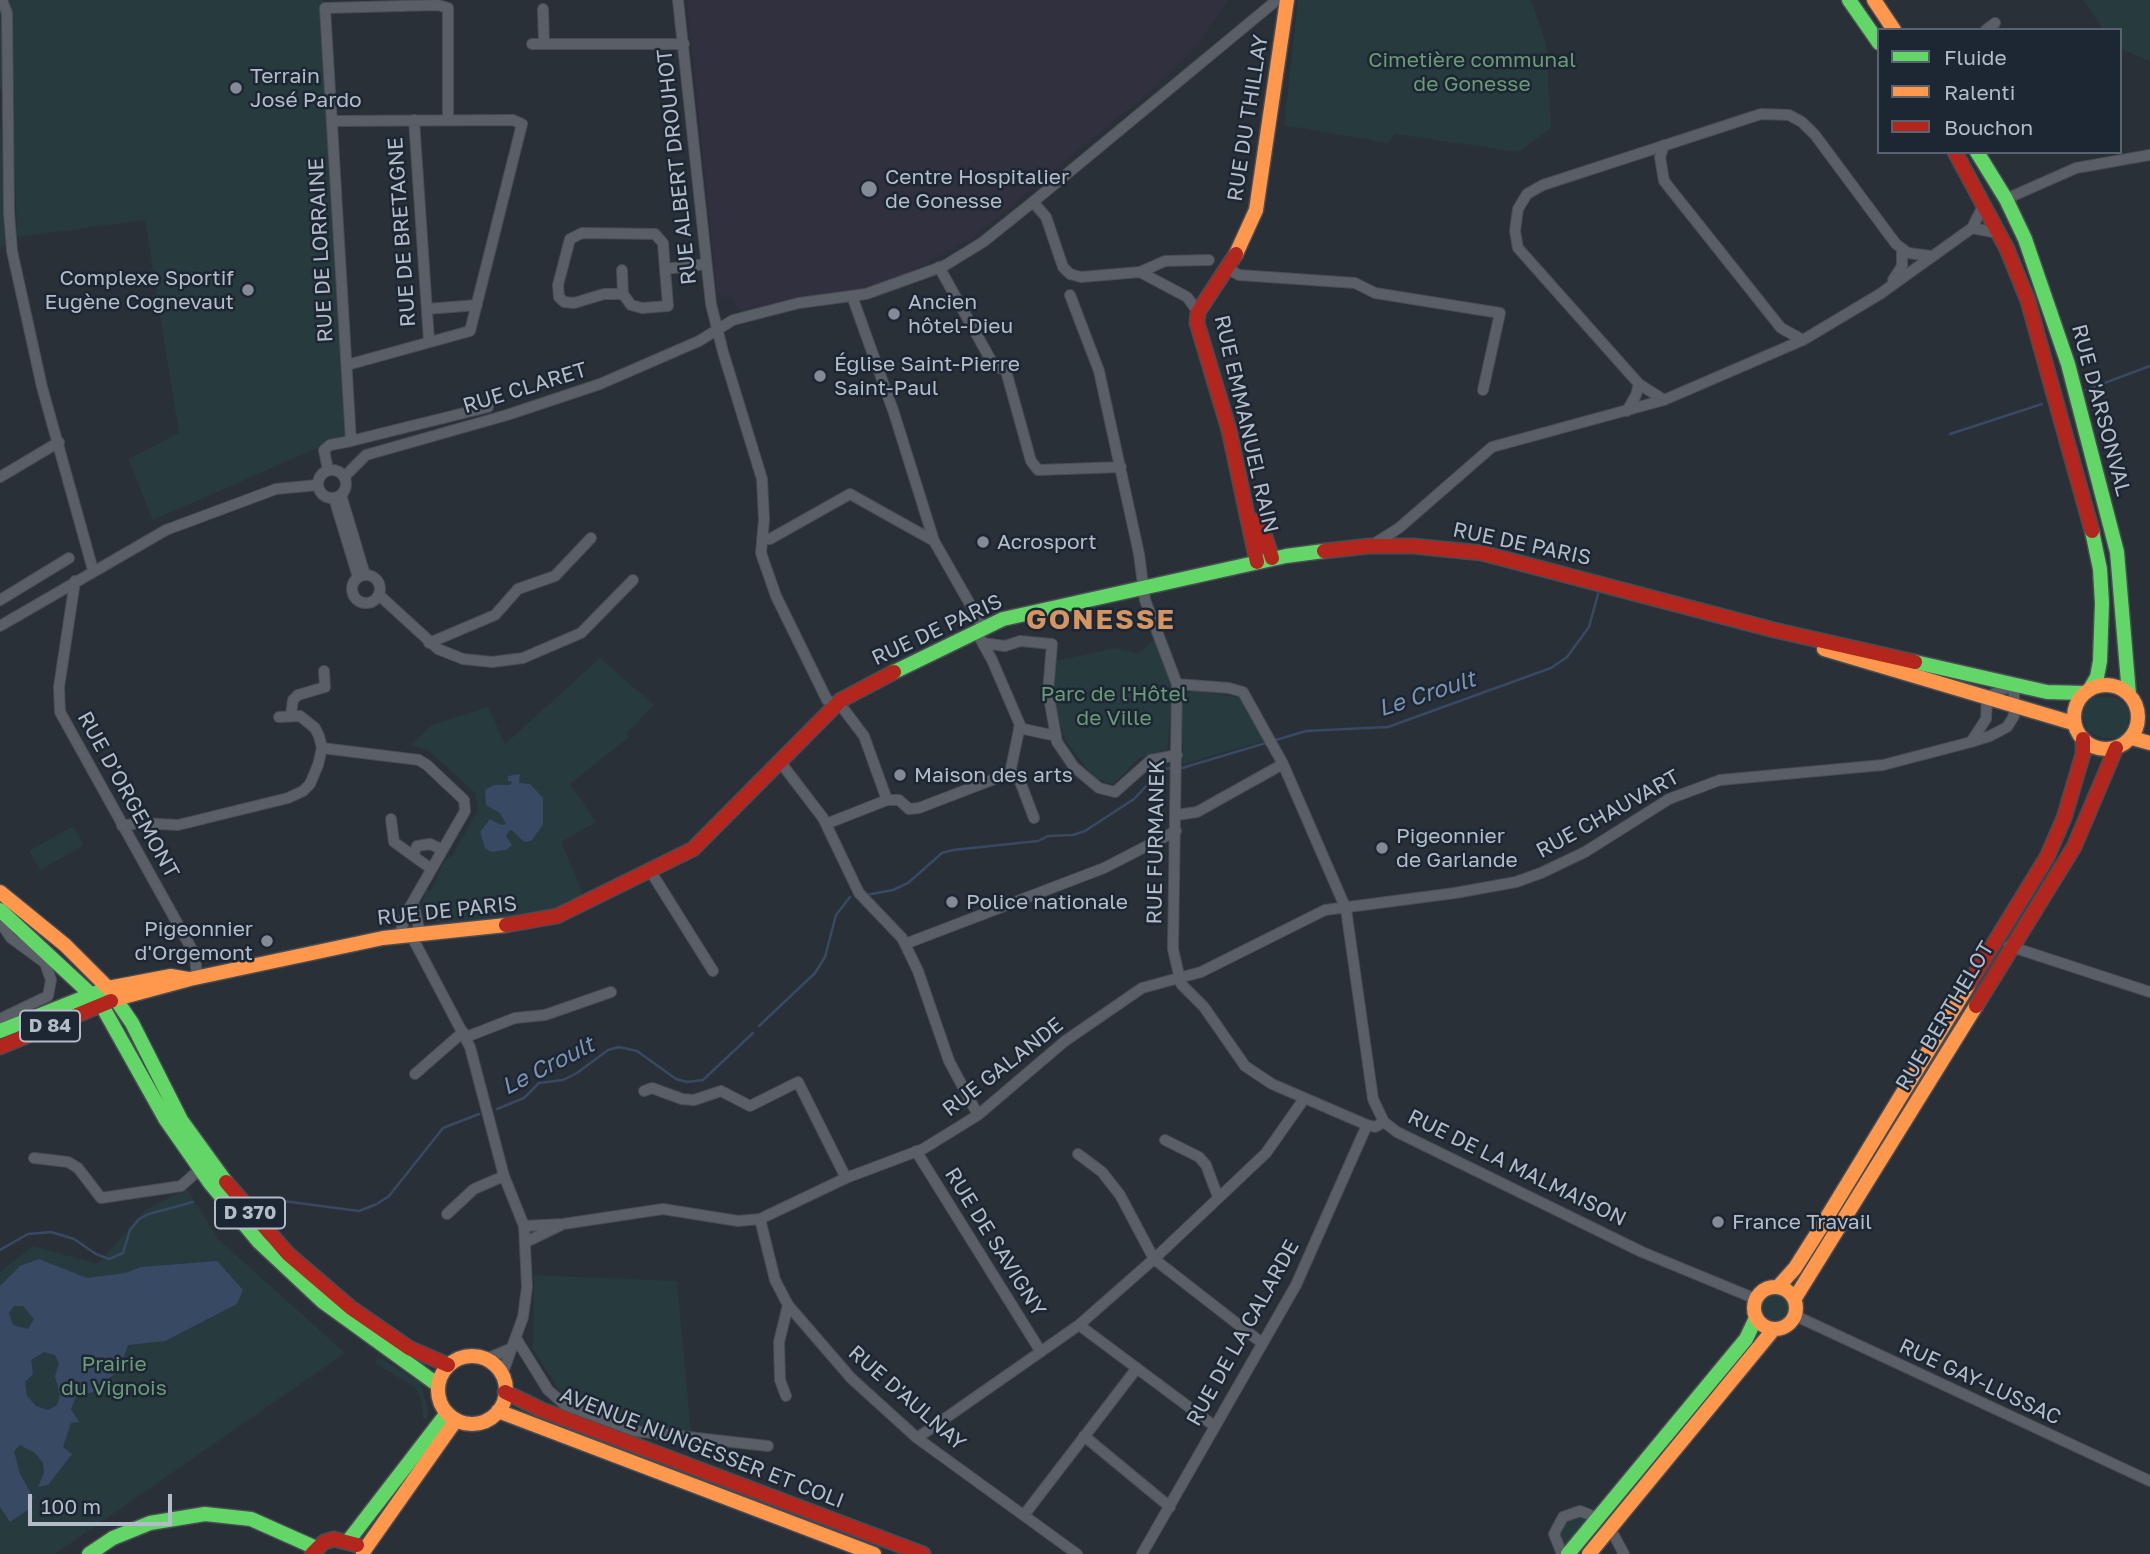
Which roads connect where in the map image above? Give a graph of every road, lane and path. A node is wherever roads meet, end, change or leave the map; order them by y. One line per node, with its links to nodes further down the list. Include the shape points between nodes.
1 (2, 0): 55 (street, via 7,13 11,243)
2 (678, 0): 16 (street, RUE ALBERT DROUHOT)
3 (1277, 0): 8 (street, RUE CLARET)
4 (1287, 0): 9 (main road, RUE DU THILLAY)
5 (1849, 0): 13 (main road)
6 (1874, 0): 11 (main road)
7 (543, 9): 15 (street)
8 (1265, 10): 9 (street); 25 (street, RUE CLARET)
9 (1285, 20): 36 (main road, RUE DU THILLAY, via 1256,210)
10 (1995, 23): 12 (street)
11 (1893, 28)
12 (1989, 28)
13 (1877, 40)
14 (532, 44): 15 (street)
15 (544, 44): 16 (street)
16 (684, 44): 32 (street, RUE ALBERT DROUHOT)
17 (414, 120): 18 (street); 19 (street); 43 (street, RUE DE BRETAGNE)
18 (448, 120): 19 (street, RUE DE LORRAINE, via 448,8 438,5 325,8); 42 (street, via 519,120 522,124)
19 (332, 121): 48 (street, RUE DE LORRAINE)
20 (1664, 145): 29 (street, via 1761,114 1789,115 1815,135); 46 (street, via 1660,157 1664,181 1781,328); 49 (street, via 1543,185 1527,194 1516,217 1518,248)
21 (1956, 154): 26 (main road, RUE D'ARSONVAL)
22 (1978, 154): 24 (main road, RUE D'ARSONVAL)
23 (2150, 155): 24 (street, via 2076,168)
24 (2006, 199): 85 (main road, RUE D'ARSONVAL, via 2052,311 2113,533)
25 (1033, 202): 33 (street, RUE CLARET, via 983,243); 37 (street, via 1046,217 1063,267 1070,274)
26 (1984, 204): 27 (street); 28 (main road, RUE D'ARSONVAL)
27 (1972, 228): 28 (street); 30 (street)
28 (1998, 233): 84 (main road, RUE D'ARSONVAL, via 2036,328 2100,569 2100,661 2097,677)
29 (1902, 250): 30 (street); 39 (street, via 1902,266)
30 (1931, 257): 39 (street)
31 (1209, 260): 37 (street, via 1165,261)
32 (706, 264): 34 (street); 45 (street, RUE ALBERT DROUHOT)
33 (939, 267): 41 (street, RUE CLARET); 56 (street, via 993,364 1006,371 1031,461 1038,470)
34 (665, 269): 38 (street, via 668,306 631,305); 38 (street, via 663,243 655,234 575,235 570,239 559,297 574,303)
35 (622, 270): 38 (street)
36 (1228, 270): 44 (main road, RUE DU THILLAY); 50 (street, via 1239,275 1355,283 1375,293 1500,313)
37 (1140, 272): 44 (street, RUE EMMANUEL RAIN, via 1187,297)
38 (623, 293)
39 (1880, 294): 46 (street)
40 (1070, 295): 56 (street, RUE FURMANEK, via 1099,371)
41 (852, 296): 45 (street, RUE CLARET, via 751,314); 65 (street)
42 (477, 305): 43 (street); 47 (street, via 471,331)
43 (427, 309): 47 (street, RUE DE BRETAGNE)
44 (1198, 312): 69 (main road, RUE EMMANUEL RAIN, via 1197,323 1249,518 1262,528)
45 (717, 330): 58 (street, RUE CLARET, via 600,384 366,454); 64 (street, RUE ALBERT DROUHOT, via 760,463)
46 (1803, 340): 51 (street)
47 (429, 341): 48 (street)
48 (347, 365): 54 (street, RUE DE LORRAINE)
49 (1639, 384): 51 (street); 53 (street)
50 (1483, 390)
51 (1664, 400): 53 (street)
52 (488, 407): 54 (street)
53 (1627, 411): 62 (street, via 1492,447)
54 (351, 441): 57 (street, via 324,450)
55 (59, 442): 59 (street); 70 (street)
56 (1121, 467): 74 (street, RUE FURMANEK)
57 (328, 470): 58 (street); 60 (street)
58 (345, 476): 61 (street, via 347,485)
59 (0, 477)
60 (318, 485): 61 (street, via 323,495); 70 (street, via 276,489 177,525)
61 (338, 497): 71 (street)
62 (1399, 528): 66 (street); 67 (street, via 1399,536)
63 (592, 538): 80 (street, via 555,576 518,589 495,615)
64 (762, 539): 65 (street, via 770,539 850,494); 87 (street, RUE ALBERT DROUHOT, via 761,553 776,596 827,700)
65 (934, 541): 79 (street)
66 (1369, 546): 67 (main road, RUE DE PARIS); 69 (main road, RUE DE PARIS)
67 (1412, 546): 78 (main road, RUE DE PARIS, via 1512,559)
68 (69, 558): 76 (street)
69 (1265, 560): 74 (main road, RUE DE PARIS)
70 (93, 570): 73 (street)
71 (362, 576): 75 (street, via 378,581); 75 (street, via 352,587 356,599 369,603)
72 (633, 580): 80 (street, via 581,633 509,661 463,659)
73 (75, 582): 77 (street); 110 (street, RUE D'ORGEMONT, via 59,687 60,712)
74 (1143, 586): 79 (main road, RUE DE PARIS); 82 (street, RUE FURMANEK)
75 (379, 595): 80 (street)
76 (0, 600)
77 (0, 626)
78 (1774, 630): 83 (main road, RUE DE PARIS); 86 (main road, RUE DE PARIS)
79 (985, 634): 87 (main road, RUE DE PARIS, via 883,677); 93 (street); 94 (street, via 1005,646 1020,641 1052,644 1048,692)
80 (429, 643)
81 (324, 671): 89 (street, via 325,688 298,695)
82 (1177, 684): 101 (street, RUE FURMANEK); 103 (street, RUE DE LA MALMAISON, via 1243,692)
83 (2014, 684): 84 (main road, RUE DE PARIS, via 2047,692); 86 (street); 88 (street)
84 (2087, 691): 85 (main road, via 2115,689); 92 (main road, via 2077,702)
85 (2129, 694): 90 (main road)
86 (1987, 697): 88 (main road, RUE DE PARIS); 97 (street, via 1986,719)
87 (835, 705): 102 (main road, RUE DE PARIS); 105 (street, RUE ALBERT DROUHOT, via 860,729)
88 (2016, 707): 92 (main road, RUE DE PARIS); 97 (street, RUE CHAUVART, via 2007,727)
89 (290, 714): 91 (street); 99 (street, via 314,728)
90 (2144, 715): 95 (main road)
91 (279, 717)
92 (2073, 723): 96 (main road)
93 (1019, 728): 94 (street); 104 (street)
94 (1056, 736): 101 (street, via 1059,754 1091,783 1111,792 1152,760)
95 (2132, 738): 98 (main road); 100 (main road)
96 (2083, 739): 100 (main road); 122 (main road, RUE BERTHELOT, via 2083,754 2064,818 2047,857)
97 (1971, 742): 118 (street, RUE CHAUVART, via 1884,765 1720,780 1669,799 1585,852 1516,882)
98 (2150, 743)
99 (322, 748): 110 (street, via 310,783 295,795 178,825); 112 (street, via 410,758 427,765 460,795 465,806)
100 (2116, 748): 124 (main road, RUE BERTHELOT, via 2074,847)
101 (1177, 755): 106 (street, RUE FURMANEK)
102 (780, 763): 109 (street); 115 (main road, RUE DE PARIS, via 704,840)
103 (1283, 764): 106 (street, via 1197,812); 118 (street, RUE DE LA MALMAISON)
104 (1010, 773): 105 (street, via 919,808); 107 (street, via 1018,776)
105 (887, 800): 109 (street)
106 (1176, 815): 111 (street, RUE FURMANEK)
107 (1034, 818)
108 (391, 819): 113 (street, via 394,842)
109 (826, 824): 123 (street, via 859,892)
110 (122, 826): 127 (street, RUE D'ORGEMONT, via 195,955)
111 (1176, 831): 123 (street, via 1104,868); 128 (street, RUE FURMANEK, via 1173,949)
112 (440, 849): 113 (street, via 430,844 417,846); 114 (street)
113 (413, 855): 114 (street)
114 (430, 868): 117 (street)
115 (651, 872): 121 (main road, RUE DE PARIS, via 537,922); 126 (street)
116 (0, 892): 132 (main road, D 370, via 65,945)
117 (413, 902): 121 (street); 121 (street)
118 (1346, 909): 125 (street, RUE CHAUVART, via 1325,910); 143 (street, RUE DE LA MALMAISON, via 1373,1099)
119 (0, 911): 133 (main road, D 370)
120 (0, 922): 131 (street, via 11,938 49,969)
121 (410, 935): 127 (main road, RUE DE PARIS); 137 (street)
122 (1996, 940): 124 (street); 159 (main road, RUE BERTHELOT, via 1821,1227)
123 (905, 944): 142 (street, via 949,1061)
124 (2011, 947): 130 (street); 160 (main road, RUE BERTHELOT)
125 (1219, 962): 128 (street, RUE GALANDE)
126 (713, 971)
127 (193, 978): 132 (main road, RUE DE PARIS, via 172,986)
128 (1179, 978): 141 (street, via 1245,1066); 142 (street, RUE GALANDE, via 1142,988 1115,1005)
129 (611, 992): 137 (street, via 545,1015 515,1018)
130 (2150, 992)
131 (49, 993): 134 (street); 135 (street)
132 (112, 993): 133 (main road, D 84); 171 (main road, D 370, via 181,1120 262,1227 351,1308 409,1348)
133 (96, 999): 134 (main road, D 84); 138 (main road, D 84); 149 (main road, D 370)
134 (67, 1003): 136 (main road, D 84)
135 (0, 1019)
136 (0, 1031)
137 (464, 1035): 139 (street); 150 (street, via 486,1099)
138 (0, 1047)
139 (415, 1074)
140 (644, 1091): 151 (street, via 652,1088 694,1100 721,1091 750,1106 798,1082)
141 (1304, 1099): 144 (street); 152 (street, via 1266,1153)
142 (978, 1115): 146 (street, RUE GALANDE)
143 (1384, 1122): 144 (street); 161 (street, RUE DE LA MALMAISON, via 1642,1252)
144 (1367, 1125): 167 (street, RUE DE LA CALARDE, via 1296,1285)
145 (1165, 1140): 152 (street, via 1199,1157)
146 (916, 1152): 151 (street, RUE GALANDE); 169 (street, RUE DE SAVIGNY)
147 (1078, 1154): 158 (street, via 1102,1172 1120,1195)
148 (34, 1158): 149 (street, via 68,1162 102,1198 181,1186)
149 (200, 1169): 174 (main road, D 370, via 290,1272 346,1320)
150 (504, 1177): 153 (street, via 474,1189); 156 (street)
151 (846, 1178): 154 (street, RUE GALANDE)
152 (1218, 1197): 158 (street)
153 (447, 1213)
154 (760, 1219): 155 (street, via 738,1221 663,1209); 162 (street, RUE D'AULNAY, via 775,1280)
155 (564, 1224): 156 (street); 157 (street)
156 (524, 1226): 157 (street)
157 (526, 1242): 168 (street, via 527,1287)
158 (1154, 1259): 165 (street); 167 (street)
159 (1778, 1287): 160 (main road); 161 (main road, via 1767,1289)
160 (1794, 1298): 163 (main road)
161 (1756, 1299): 164 (main road)
162 (788, 1305): 176 (street, via 779,1342 780,1380); 181 (street, RUE D'AULNAY, via 851,1378)
163 (1796, 1316): 166 (main road, via 1784,1328); 183 (street, RUE GAY-LUSSAC)
164 (1756, 1318): 166 (main road); 186 (main road, via 1746,1339)
165 (1079, 1325): 169 (street); 172 (street)
166 (1773, 1330): 187 (main road)
167 (1262, 1343): 179 (street, RUE DE LA CALARDE)
168 (514, 1344): 170 (street); 173 (street); 182 (street, via 565,1405 635,1431)
169 (1041, 1352): 181 (street)
170 (486, 1359): 171 (main road, via 464,1357); 173 (main road)
171 (448, 1366): 174 (main road)
172 (1137, 1368): 179 (street); 180 (street)
173 (502, 1375): 175 (main road)
174 (438, 1385): 178 (main road, via 438,1395)
175 (505, 1392): 177 (main road); 189 (main road, AVENUE NUNGESSER ET COLI)
176 (786, 1396)
177 (498, 1411): 178 (main road, via 478,1423); 193 (main road, AVENUE NUNGESSER ET COLI)
178 (451, 1416): 188 (main road); 191 (main road)
179 (1213, 1425): 184 (street, RUE DE LA CALARDE)
180 (1084, 1436): 184 (street); 185 (street)
181 (917, 1438): 185 (street, RUE D'AULNAY)
182 (768, 1446)
183 (2150, 1480)
184 (1170, 1507): 196 (street, RUE DE LA CALARDE)
185 (1024, 1515): 195 (street, RUE D'AULNAY)
186 (1598, 1518): 197 (street, via 1580,1511 1563,1517 1554,1534); 198 (main road)
187 (1610, 1528): 199 (main road); 200 (street)
188 (349, 1541): 190 (main road, via 334,1539); 191 (main road)
189 (883, 1547): 194 (main road, AVENUE NUNGESSER ET COLI)
190 (314, 1551): 192 (main road, via 251,1519 205,1514 150,1523)
191 (364, 1553)
192 (89, 1554)
193 (874, 1554)
194 (923, 1554)
195 (1077, 1554)
196 (1142, 1554)
197 (1562, 1554)
198 (1568, 1554)
199 (1588, 1554)
200 (1624, 1554)

